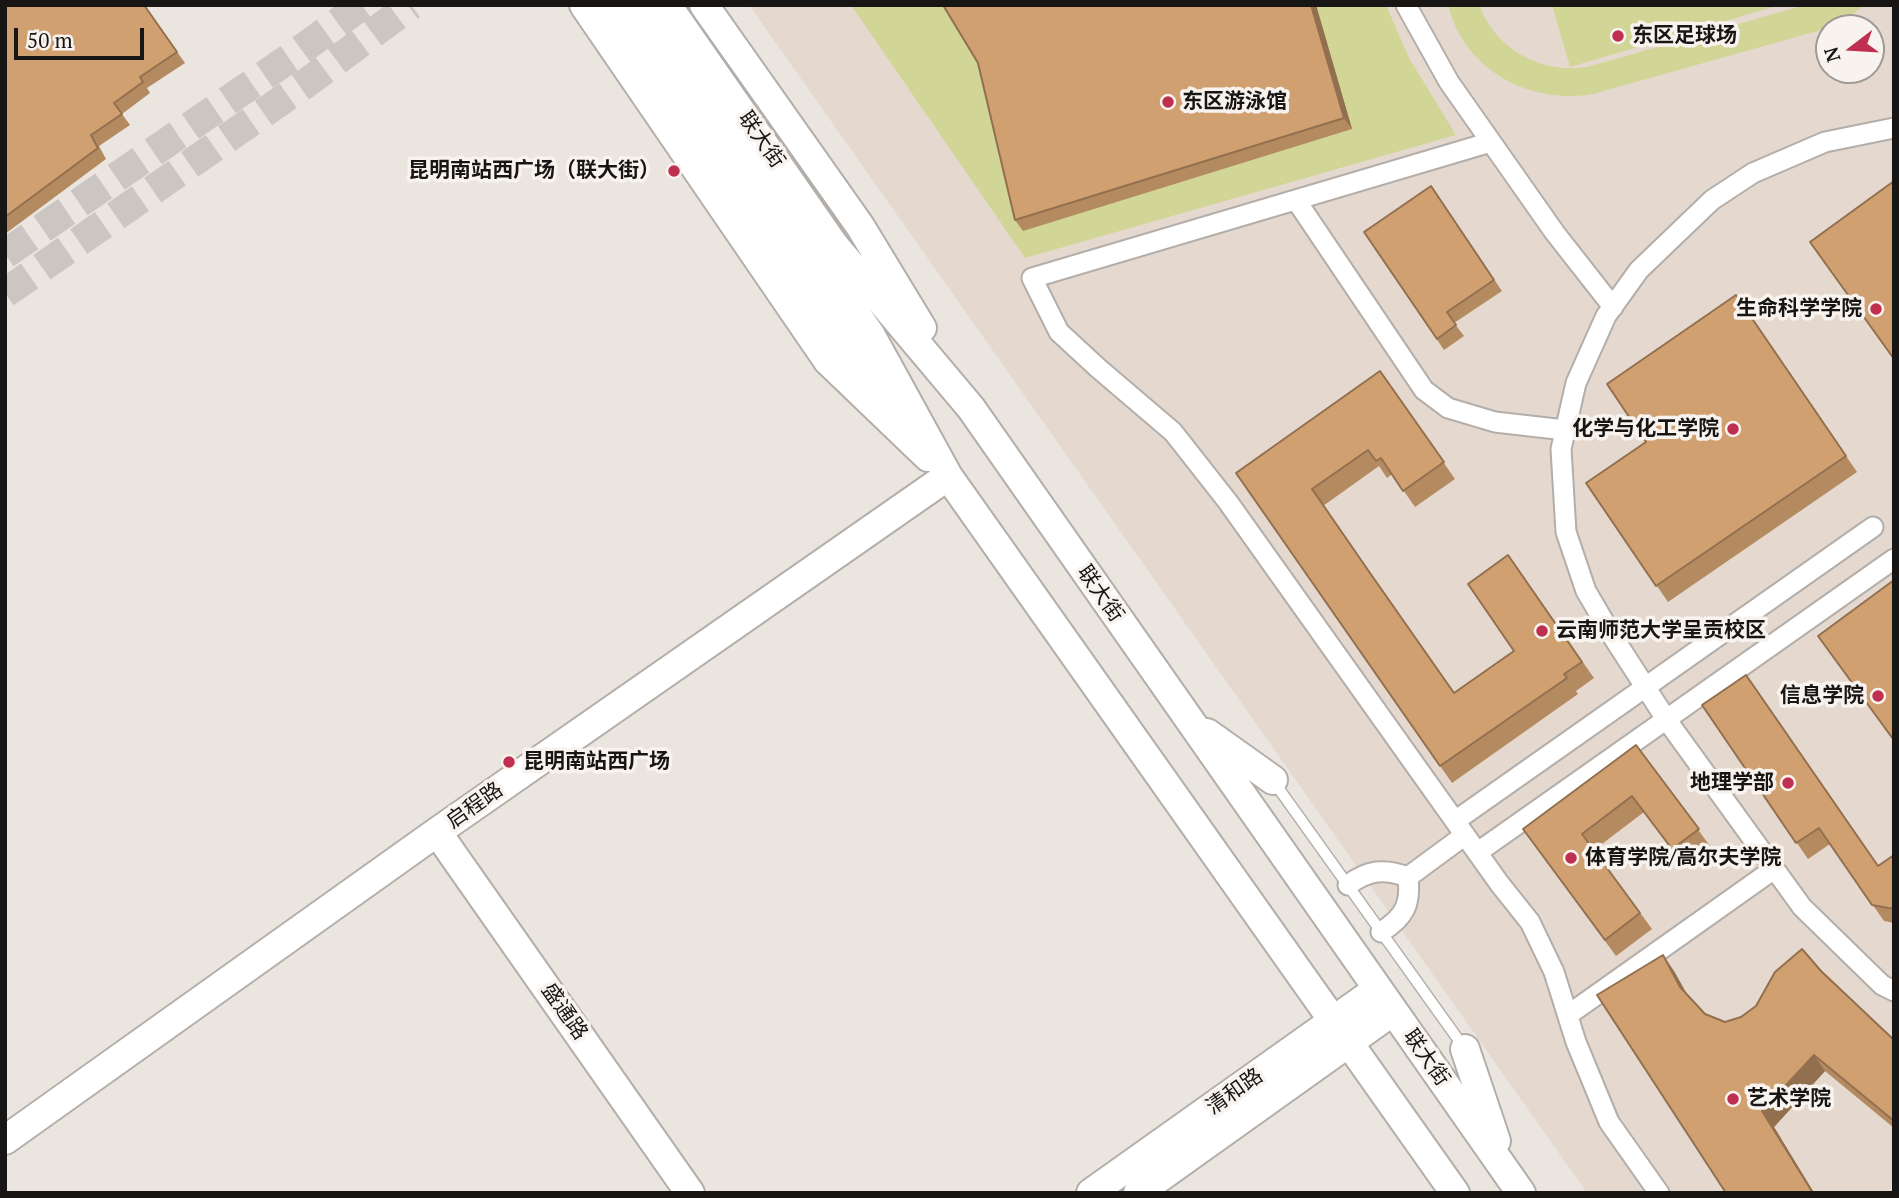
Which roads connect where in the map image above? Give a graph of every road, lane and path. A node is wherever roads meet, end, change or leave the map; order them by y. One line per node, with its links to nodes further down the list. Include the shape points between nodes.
1 (584, 5): 13 (main road, via 828,361)
2 (611, 5): 13 (main road, via 848,348)
3 (640, 5): 13 (main road, 联大街, via 870,334)
4 (667, 5): 11 (main road, 联大街, via 834,245)
5 (704, 5): 11 (main road, via 860,226)
6 (1406, 5): 8 (street, via 1449,82)
7 (1894, 128): 10 (street, via 1825,142 1753,173 1712,200 1648,261)
8 (1491, 142): 9 (street); 10 (street)
9 (1296, 200): 12 (street, via 1424,390 1448,408 1495,422); 20 (street, via 1032,278 1059,331 1173,432 1228,502)
10 (1613, 307): 12 (street, via 1576,383)
11 (971, 408): 18 (main road, 联大街)
12 (1565, 430): 16 (street, via 1561,449 1566,532 1586,592)
13 (948, 476): 21 (main road, 启程路); 30 (main road, 联大街)
14 (1873, 527): 16 (street)
15 (1894, 559): 17 (street)
16 (1645, 687): 17 (street); 20 (street)
17 (1666, 719): 22 (street); 23 (street)
18 (1189, 720): 19 (main road); 28 (main road, 联大街)
19 (1273, 780): 25 (lane)
20 (1460, 828): 22 (street); 24 (street)
21 (437, 832): 32 (main road, 启程路); 34 (main road, 盛通路)
22 (1478, 852): 29 (street, via 1530,922)
23 (1774, 869): 27 (street, via 1802,907); 29 (street)
24 (1408, 877): 25 (street, via 1376,870); 26 (street, via 1405,909)
25 (1348, 886): 26 (lane)
26 (1381, 932): 31 (lane)
27 (1894, 992)
28 (1386, 1000): 30 (main road, 清和路); 33 (main road, 联大街)
29 (1568, 1015): 38 (street, via 1609,1122)
30 (1343, 1031): 35 (main road, 清和路); 36 (main road, 清和路); 37 (main road, 联大街)
31 (1465, 1049): 33 (main road)
32 (5, 1140)
33 (1513, 1182)
34 (690, 1193)
35 (1091, 1193)
36 (1138, 1193)
37 (1455, 1193)
38 (1659, 1193)

